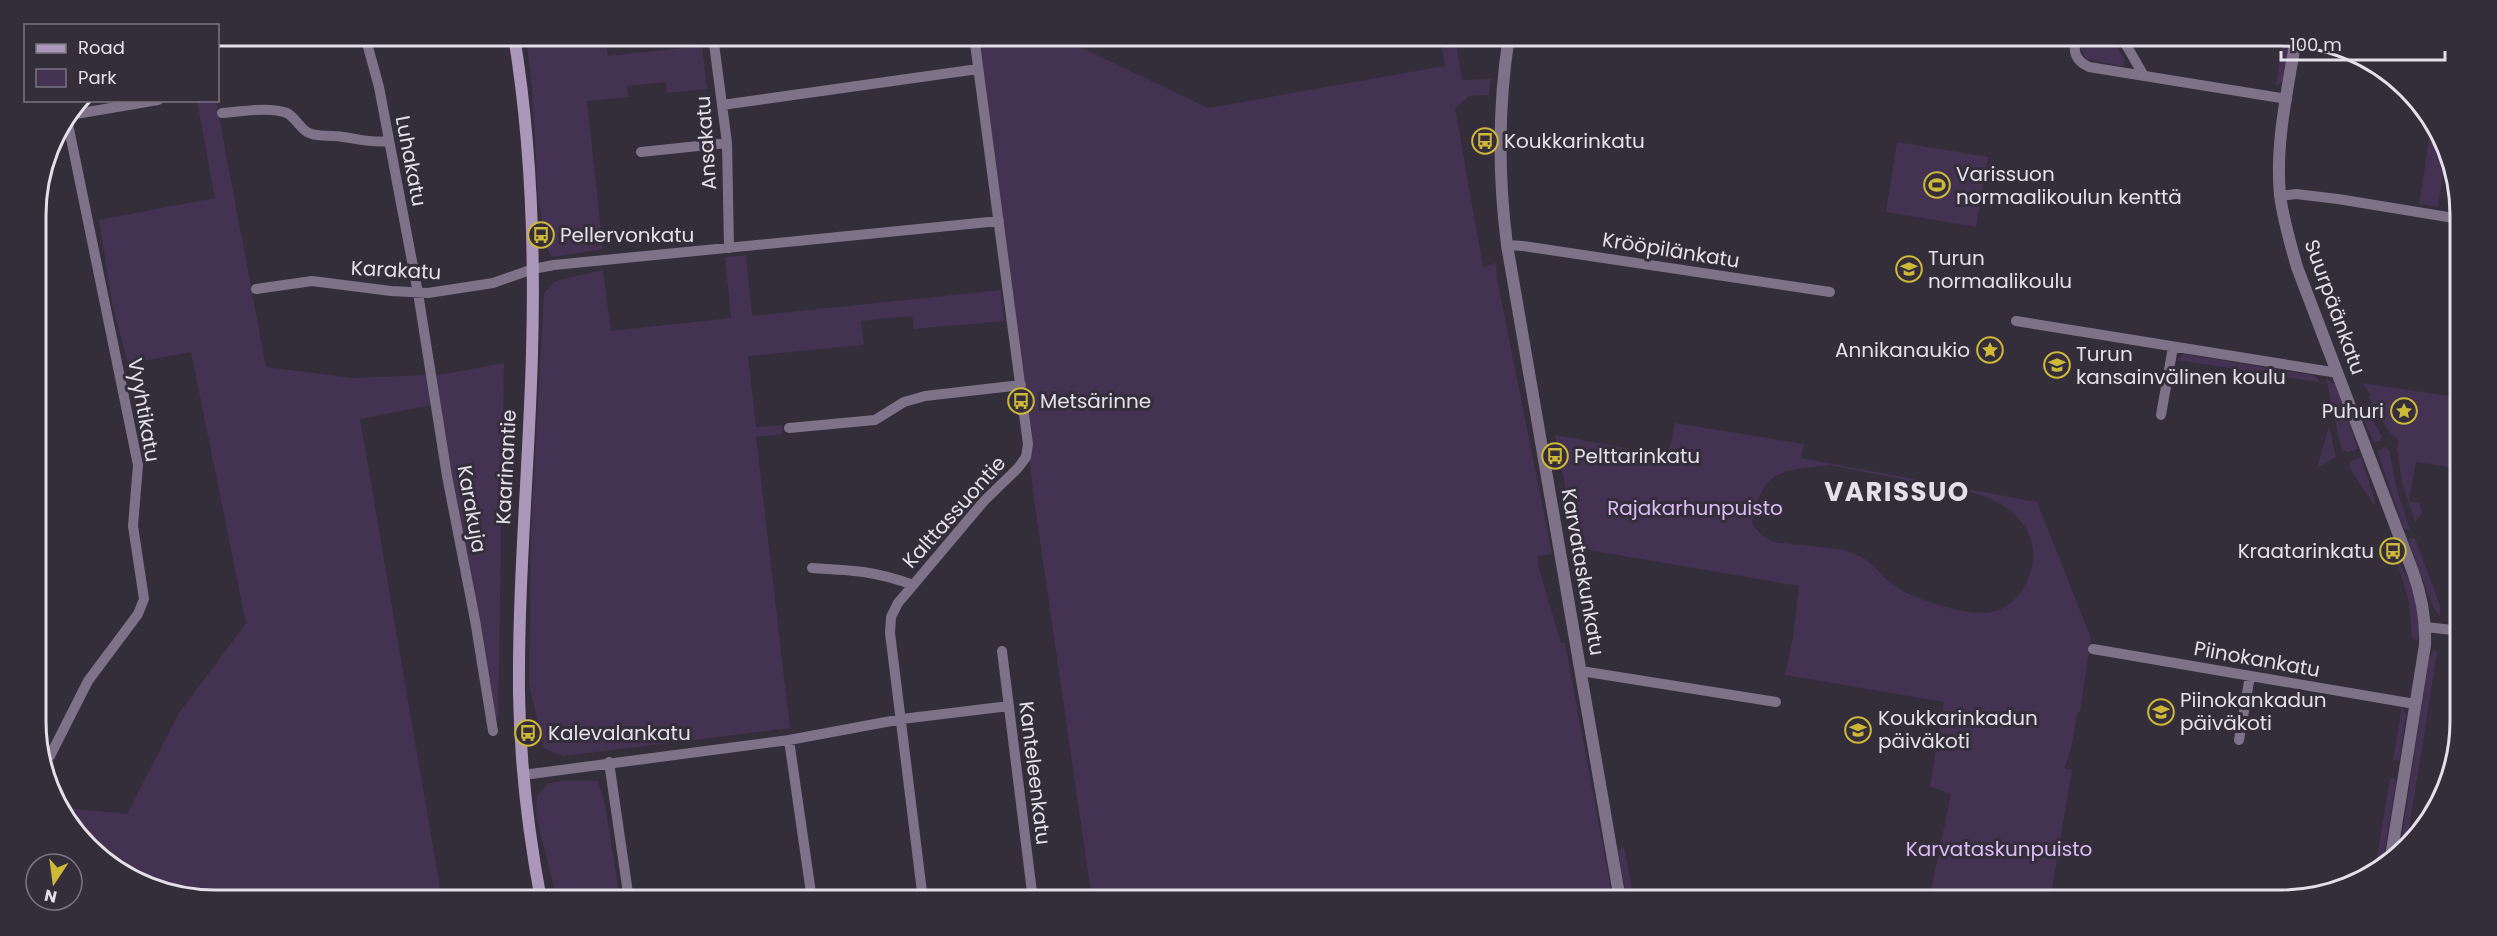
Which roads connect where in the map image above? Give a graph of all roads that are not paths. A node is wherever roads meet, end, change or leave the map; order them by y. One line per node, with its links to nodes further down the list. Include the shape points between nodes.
1 (368, 47): 17 (street, Luhakatu)
2 (515, 47): 25 (main road, Kaarinantie, via 527,135)
3 (714, 47): 13 (street, Ansakatu)
4 (975, 47): 9 (street, Kalttassuontie)
5 (1508, 47): 23 (street, Karvataskunkatu, via 1499,138)
6 (2075, 47): 10 (street, via 2074,53 2083,64)
7 (2127, 47): 10 (street)
8 (2295, 47): 11 (street, Suurpäänkatu)
9 (978, 69): 13 (street); 22 (street, Kalttassuontie)
10 (2144, 76): 11 (street)
11 (2287, 99): 20 (street, Suurpäänkatu, via 2280,149)
12 (146, 102): 14 (street)
13 (722, 105): 18 (street, Ansakatu)
14 (80, 113)
15 (222, 113): 17 (street, via 283,112 312,135)
16 (70, 129): 50 (street, Vyyhtikatu, via 138,465 133,526 144,599 138,614 88,681)
17 (389, 141): 28 (street, Luhakatu)
18 (727, 143): 19 (street); 24 (street, Ansakatu)
19 (640, 152)
20 (2280, 196): 21 (street, via 2338,199); 31 (street, Suurpäänkatu, via 2297,267)
21 (2450, 217)
22 (999, 221): 24 (street); 32 (street, Kalttassuontie)
23 (1507, 245): 27 (street, Krööpilänkatu); 41 (street, Karvataskunkatu)
24 (729, 248): 25 (street)
25 (532, 269): 28 (street, Karakatu, via 493,283); 52 (main road, Kaarinantie, via 532,353 520,584)
26 (256, 289): 28 (street, Karakatu, via 312,281)
27 (1830, 292)
28 (418, 293): 47 (street, Karakuja)
29 (2016, 321): 30 (street)
30 (2173, 347): 31 (street); 33 (street)
31 (2338, 373): 37 (street, Suurpäänkatu, via 2420,592)
32 (1021, 385): 34 (street, via 925,396 904,402 875,420); 36 (street, Kalttassuontie, via 1026,457)
33 (2161, 415)
34 (789, 428)
35 (812, 568): 36 (street, via 885,574)
36 (913, 585): 46 (street, Kalttassuontie, via 891,617)
37 (2426, 627): 38 (street); 44 (street, Suurpäänkatu)
38 (2450, 630)
39 (2093, 649): 42 (street, Piinokankatu)
40 (1002, 651): 45 (street, Kanteleenkatu)
41 (1581, 671): 43 (street); 54 (street, Karvataskunkatu)
42 (2250, 676): 44 (street, Piinokankatu); 49 (street)
43 (1776, 702)
44 (2415, 704): 53 (street, Suurpäänkatu)
45 (1009, 706): 46 (street); 59 (street, Kanteleenkatu)
46 (902, 719): 48 (street); 58 (street, Kalttassuontie)
47 (493, 731)
48 (789, 740): 51 (street); 57 (street)
49 (2240, 740)
50 (50, 756)
51 (609, 762): 52 (street); 56 (street)
52 (523, 774): 55 (main road, Kaarinantie)
53 (2392, 848)
54 (1618, 889)
55 (540, 890)
56 (628, 890)
57 (811, 890)
58 (922, 890)
59 (1032, 890)

